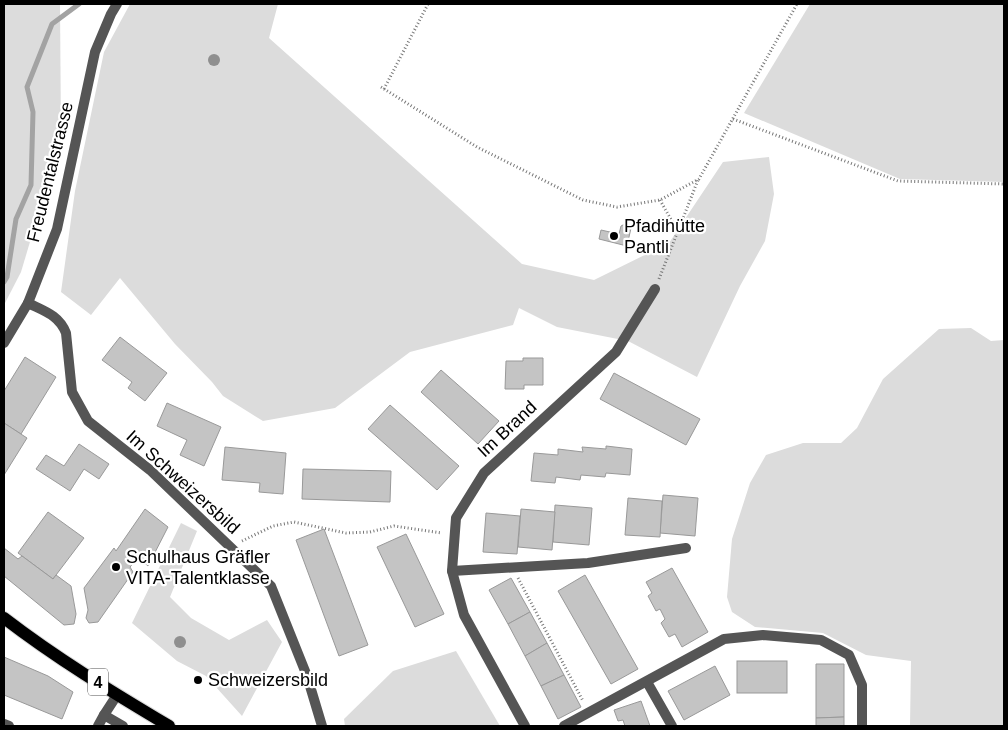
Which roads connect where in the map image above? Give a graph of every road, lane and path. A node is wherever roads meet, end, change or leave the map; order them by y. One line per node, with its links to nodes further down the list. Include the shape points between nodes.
1 (117, 4): 10 (street, Freudentalstrasse, via 95,52 57,229)
2 (428, 4): 7 (path, via 383,88 478,147 583,200 617,207)
3 (797, 4): 4 (path)
4 (733, 119): 5 (path); 6 (path, via 898,181)
5 (699, 179): 7 (path); 8 (path)
6 (1004, 184)
7 (660, 200): 8 (path)
8 (678, 232): 9 (path)
9 (656, 289): 12 (street, Im Brand, via 616,352 484,473 456,518)
10 (28, 303): 11 (street, Freudentalstrasse); 13 (street, Im Schweizersbild, via 56,316 63,325 72,392 88,421 150,470)
11 (4, 343)
12 (455, 535): 13 (path, via 394,526 346,533 294,522 273,526); 16 (street, Im Brand)
13 (230, 546): 27 (street, Im Schweizersbild, via 270,586 307,676)
14 (686, 548): 15 (street, via 588,563)
15 (511, 567): 16 (street); 20 (path)
16 (452, 571): 28 (street, Im Brand, via 464,616)
17 (4, 618): 19 (main road, 4)
18 (647, 682): 20 (street); 30 (street); 31 (street, via 724,640 763,635 821,640 849,655 862,685)
19 (117, 695): 21 (street); 26 (main road, 4)
20 (589, 712): 29 (street)
21 (104, 715): 24 (street); 25 (street)
22 (4, 724): 23 (street)
23 (10, 726)
24 (98, 726)
25 (123, 726)
26 (169, 726)
27 (322, 726)
28 (525, 726)
29 (564, 726)
30 (672, 726)
31 (862, 726)

